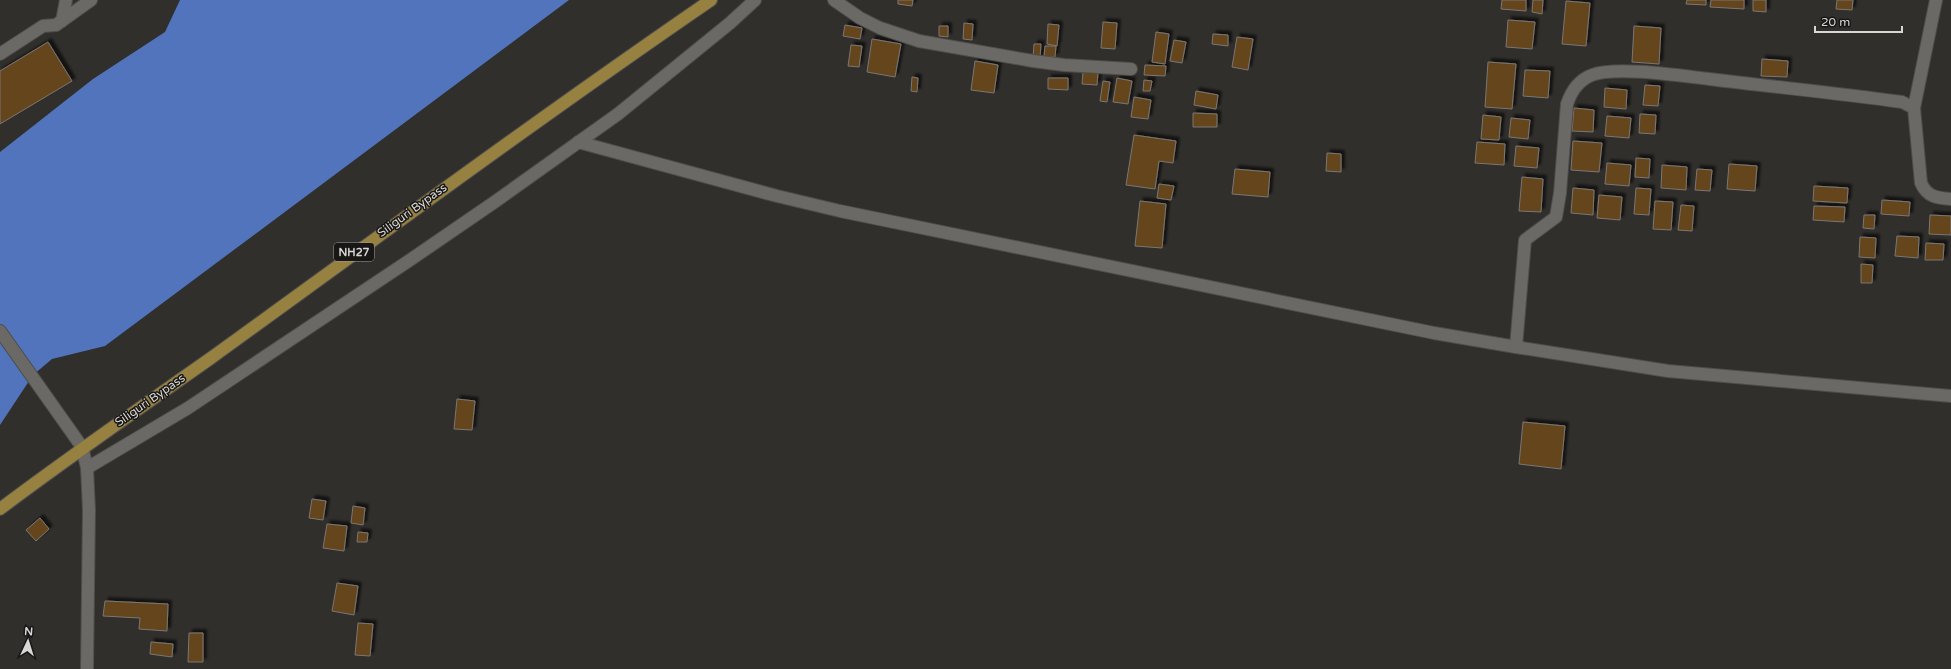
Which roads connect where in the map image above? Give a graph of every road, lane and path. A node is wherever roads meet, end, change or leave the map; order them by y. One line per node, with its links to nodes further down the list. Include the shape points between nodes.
1 (66, 0): 7 (street)
2 (91, 0): 7 (street)
3 (711, 0): 16 (highway, Siliguri Bypass / NH27)
4 (755, 0): 11 (street, via 630,104)
5 (834, 0): 9 (street, via 880,28 919,41 1033,61)
6 (1936, 0): 10 (street)
7 (62, 21): 8 (street, via 51,27 43,26)
8 (0, 54)
9 (1131, 69)
10 (1914, 108): 12 (street, via 1921,183 1924,191 1929,195); 14 (street, via 1895,101 1680,76 1613,72 1586,78 1571,94 1568,104 1556,216 1525,240)
11 (578, 142): 14 (street, via 840,211); 17 (street, via 266,357 188,408)
12 (1951, 199)
13 (0, 331): 16 (street)
14 (1516, 347): 15 (street, via 1668,371)
15 (1951, 396)
16 (82, 447): 17 (street); 18 (highway, Siliguri Bypass / NH27)
17 (87, 468): 19 (street)
18 (0, 508)
19 (87, 669)

